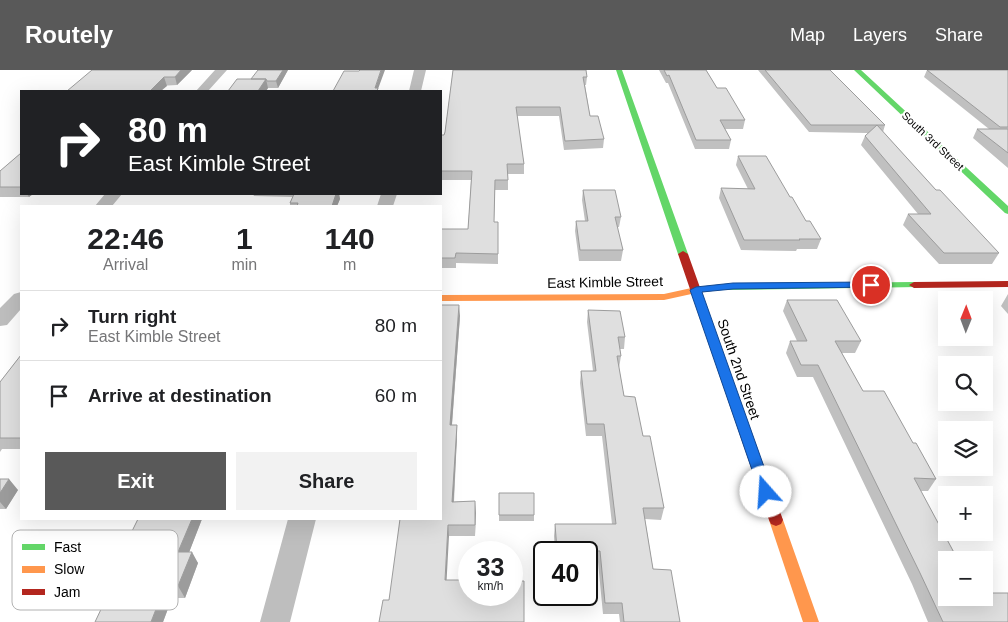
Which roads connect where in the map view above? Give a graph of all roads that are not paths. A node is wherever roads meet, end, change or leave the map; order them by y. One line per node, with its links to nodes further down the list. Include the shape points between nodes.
1 (221, 70): 5 (street)
2 (420, 70): 6 (street)
3 (620, 70): 11 (street, South 2nd Street)
4 (857, 70): 9 (street, South 3rd Street)
5 (203, 90)
6 (414, 90)
7 (113, 195): 8 (street)
8 (104, 205)
9 (1008, 211)
10 (1008, 284): 11 (street, East Kimble Street, via 733,286)
11 (696, 290): 12 (street, East Kimble Street, via 664,297); 17 (street, South 2nd Street)
12 (442, 298)
13 (15, 300): 14 (street)
14 (0, 320)
15 (302, 520): 16 (street)
16 (275, 622)
17 (811, 622)

